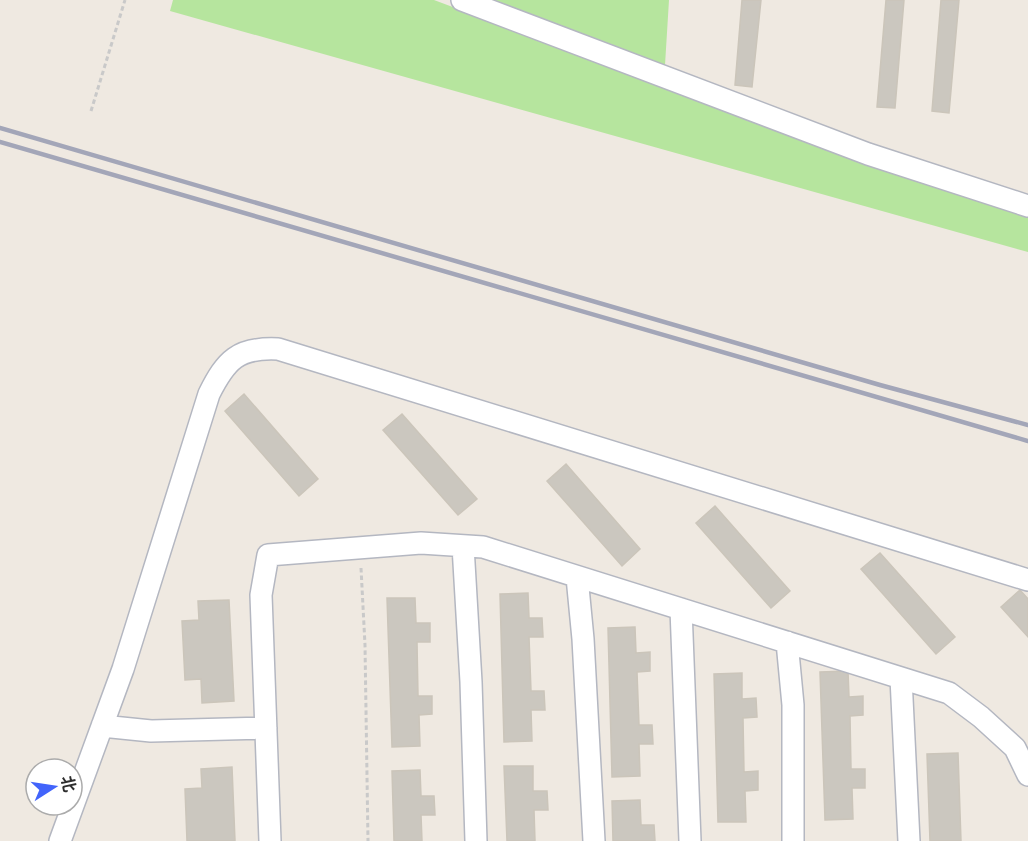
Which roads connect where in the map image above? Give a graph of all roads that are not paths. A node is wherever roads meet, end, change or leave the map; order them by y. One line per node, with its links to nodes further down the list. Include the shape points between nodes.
1 (462, 0): 2 (street, via 868,154)
2 (1028, 206)
3 (463, 546): 4 (street, via 483,547); 10 (street, via 421,543 268,555 261,595); 14 (street)
4 (577, 577): 6 (street); 15 (street)
5 (1028, 580): 9 (street, via 278,349 258,348 235,356 209,394)
6 (681, 609): 7 (street); 16 (street)
7 (787, 642): 8 (street); 17 (street, via 793,705)
8 (901, 678): 11 (street, via 949,693 981,717 1015,748); 18 (street)
9 (102, 726): 10 (street, via 151,731); 12 (street)
10 (266, 728): 13 (street)
11 (1028, 775)
12 (60, 841)
13 (270, 841)
14 (476, 841)
15 (594, 841)
16 (690, 841)
17 (793, 841)
18 (909, 841)

